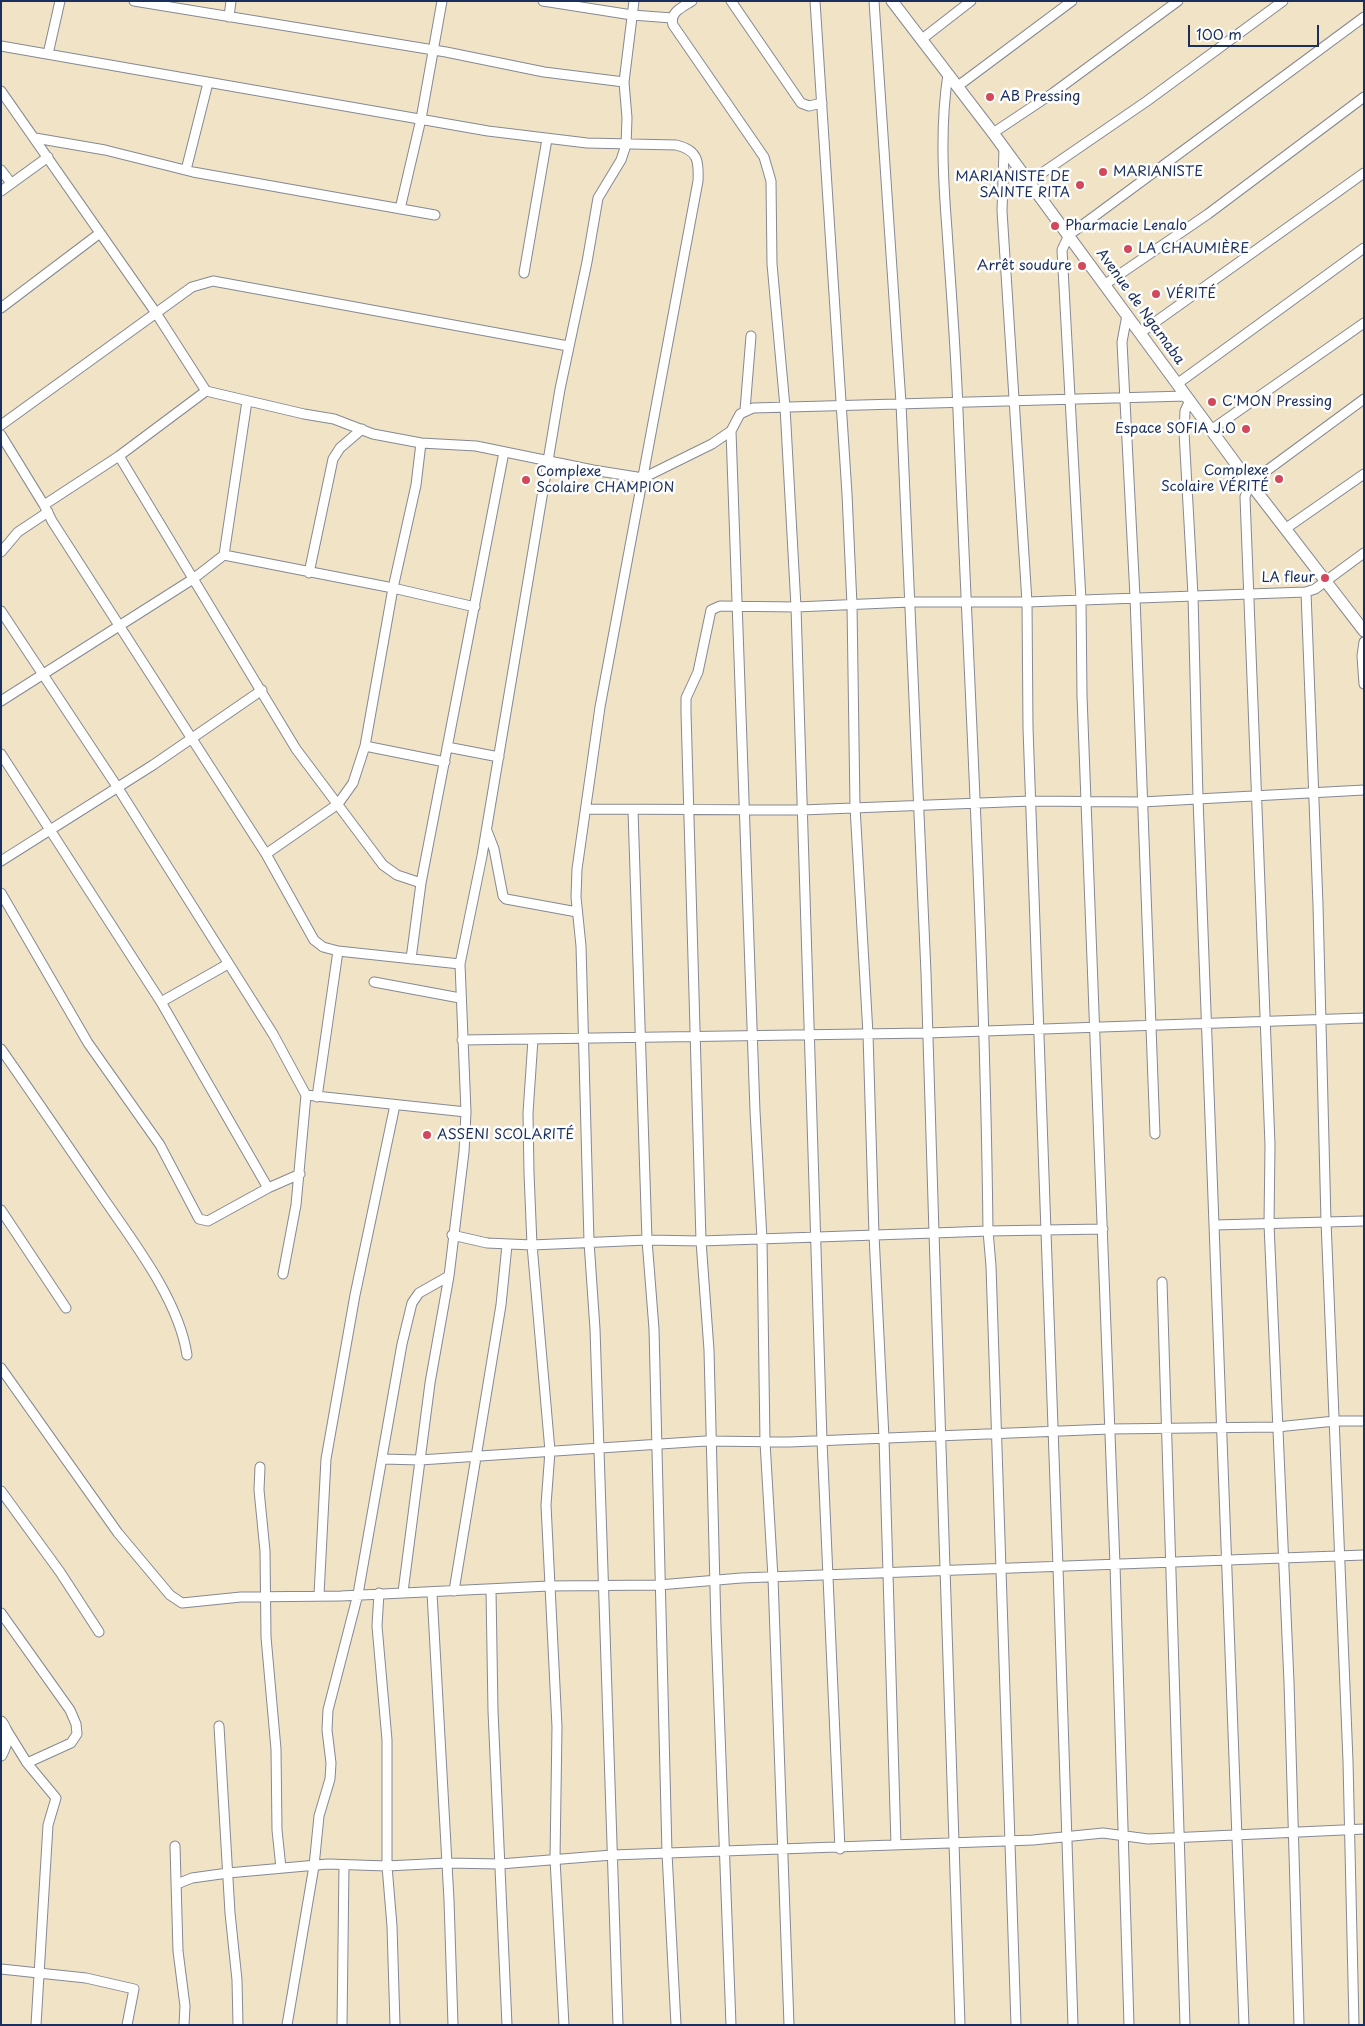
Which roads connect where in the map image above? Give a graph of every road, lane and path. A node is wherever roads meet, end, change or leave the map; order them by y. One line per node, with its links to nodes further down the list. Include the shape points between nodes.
1 (60, 1): 23 (street)
2 (134, 1): 18 (street)
3 (231, 1): 18 (street)
4 (442, 1): 22 (street)
5 (543, 1): 16 (street)
6 (634, 1): 16 (street)
7 (692, 1): 19 (street)
8 (731, 1): 30 (street, via 801,103 809,106)
9 (815, 1): 30 (street)
10 (874, 1): 66 (street)
11 (971, 1): 20 (street)
12 (1072, 1): 27 (street)
13 (1178, 1): 32 (street)
14 (1283, 1): 41 (street, via 1147,101)
15 (895, 2): 20 (main road, Avenue de Ngamaba)
16 (632, 15): 19 (street); 25 (street)
17 (1364, 17): 47 (street)
18 (229, 18): 22 (street)
19 (672, 18): 69 (street, via 764,157 769,170 772,264)
20 (922, 39): 24 (main road, Avenue de Ngamaba)
21 (1, 46): 23 (street)
22 (434, 50): 25 (street, via 544,72); 31 (street)
23 (48, 54): 26 (street)
24 (948, 74): 27 (main road, Avenue de Ngamaba); 67 (street, via 942,111 944,191)
25 (624, 82): 35 (street)
26 (208, 83): 31 (street); 39 (street)
27 (958, 86): 32 (main road, Avenue de Ngamaba)
28 (1, 91): 33 (street)
29 (1364, 97): 50 (street, via 1208,214)
30 (822, 103): 68 (street)
31 (421, 119): 34 (street); 44 (street)
32 (993, 133): 36 (main road, Avenue de Ngamaba)
33 (35, 138): 37 (street); 39 (street, via 105,150)
34 (547, 139): 35 (street); 49 (street)
35 (626, 145): 57 (street, via 621,160 598,198); 81 (street, via 688,148 695,155 698,168)
36 (1004, 148): 41 (main road, Avenue de Ngamaba); 65 (street, via 1002,211)
37 (48, 157): 42 (street); 46 (street)
38 (1, 170): 42 (street)
39 (186, 170): 44 (street)
40 (1364, 173): 55 (street)
41 (1029, 182): 47 (main road, Avenue de Ngamaba)
42 (11, 184): 43 (street)
43 (1, 191)
44 (400, 209): 45 (street)
45 (435, 215)
46 (100, 233): 51 (street); 52 (street)
47 (1069, 235): 50 (main road, Avenue de Ngamaba); 61 (street, via 1062,250)
48 (1364, 248): 58 (street)
49 (524, 273)
50 (1104, 284): 53 (main road, Avenue de Ngamaba)
51 (1, 308)
52 (156, 313): 57 (street, via 192,287 213,281); 59 (street); 71 (street)
53 (1127, 315): 55 (main road, Avenue de Ngamaba); 60 (street, via 1122,342)
54 (1364, 323): 74 (street)
55 (1140, 333): 58 (main road, Avenue de Ngamaba)
56 (751, 336): 70 (street)
57 (568, 346): 79 (street)
58 (1177, 384): 62 (main road, Avenue de Ngamaba)
59 (206, 391): 64 (street); 78 (street)
60 (1125, 397): 61 (street); 62 (street); 95 (street)
61 (1069, 398): 65 (street); 96 (street)
62 (1188, 398): 74 (main road, Avenue de Ngamaba); 94 (street, via 1184,432)
63 (1364, 399): 82 (street)
64 (247, 401): 72 (street, via 334,419); 87 (street)
65 (1015, 401): 67 (street); 98 (street)
66 (901, 403): 67 (street); 68 (street); 97 (street)
67 (958, 403): 99 (street)
68 (841, 405): 69 (street); 100 (street)
69 (785, 407): 70 (street); 102 (street)
70 (745, 410): 73 (street)
71 (1, 425)
72 (362, 430): 76 (street); 88 (street, via 340,448 333,459)
73 (731, 430): 81 (street, via 712,444); 101 (street)
74 (1211, 430): 82 (main road, Avenue de Ngamaba)
75 (1, 435): 83 (street)
76 (421, 443): 77 (street, via 476,446); 91 (street, via 416,485)
77 (504, 452): 79 (street); 103 (street)
78 (119, 456): 83 (street); 89 (street)
79 (550, 460): 81 (street); 116 (street)
80 (1364, 474): 84 (street)
81 (643, 478): 130 (street, via 600,707)
82 (1250, 483): 84 (main road, Avenue de Ngamaba); 93 (street, via 1245,497)
83 (46, 508): 85 (street); 105 (street)
84 (1285, 529): 90 (main road, Avenue de Ngamaba)
85 (1, 552)
86 (1364, 553): 90 (street)
87 (224, 555): 88 (street); 89 (street)
88 (309, 573): 91 (street)
89 (193, 579): 105 (street); 110 (street)
90 (1325, 581): 92 (street); 106 (main road, Avenue de Ngamaba)
91 (393, 588): 103 (street); 113 (street)
92 (1306, 592): 93 (street); 120 (street)
93 (1249, 594): 94 (street); 121 (street)
94 (1194, 595): 95 (street); 122 (street)
95 (1135, 597): 96 (street); 125 (street)
96 (1081, 600): 98 (street); 124 (street)
97 (910, 602): 99 (street); 100 (street); 128 (street)
98 (1027, 602): 99 (street); 123 (street)
99 (968, 603): 127 (street)
100 (852, 605): 102 (street); 129 (street)
101 (737, 606): 102 (street); 131 (street, via 720,606 711,610 698,672 686,698); 133 (street)
102 (796, 606): 134 (street)
103 (475, 607): 114 (street)
104 (1, 611): 108 (street)
105 (118, 625): 108 (street); 112 (street)
106 (1363, 629)
107 (1364, 642): 109 (street)
108 (42, 674): 111 (street); 118 (street)
109 (1364, 684)
110 (262, 690): 112 (street); 126 (street, via 296,749)
111 (1, 701)
112 (192, 738): 118 (street); 137 (street)
113 (365, 746): 117 (street); 126 (street, via 354,783)
114 (448, 747): 116 (street); 117 (street)
115 (1, 754): 135 (street)
116 (499, 757): 136 (street)
117 (445, 762): 139 (street)
118 (118, 788): 135 (street); 144 (street)
119 (1364, 790): 120 (street)
120 (1314, 793): 121 (street); 150 (street)
121 (1257, 795): 122 (street); 151 (street)
122 (1198, 798): 125 (street); 152 (street)
123 (1031, 801): 124 (street); 127 (street); 155 (street)
124 (1088, 801): 125 (street); 154 (street)
125 (1142, 802): 153 (street)
126 (338, 804): 137 (street); 139 (street, via 383,865 397,875)
127 (975, 804): 128 (street); 156 (street)
128 (917, 806): 129 (street); 157 (street)
129 (855, 807): 134 (street); 159 (street)
130 (586, 809): 132 (street); 141 (street, via 577,869)
131 (689, 809): 132 (street); 133 (street); 161 (street)
132 (633, 810): 162 (street)
133 (745, 810): 134 (street); 160 (street)
134 (802, 810): 158 (street)
135 (50, 828): 138 (street); 148 (street)
136 (486, 831): 141 (street, via 506,900); 145 (street)
137 (266, 854): 142 (street, via 314,940)
138 (1, 861)
139 (422, 883): 143 (street)
140 (1, 893): 173 (street, via 88,1043 160,1145 199,1219 208,1221)
141 (576, 912): 163 (street, via 582,946)
142 (338, 951): 143 (street); 168 (street)
143 (411, 959): 145 (street)
144 (228, 964): 148 (street); 167 (street, via 273,1034)
145 (460, 964): 147 (street)
146 (374, 982): 147 (street)
147 (460, 998): 164 (street)
148 (161, 1002): 173 (street)
149 (1364, 1018): 150 (street)
150 (1319, 1020): 151 (street); 176 (street)
151 (1265, 1022): 152 (street); 177 (street, via 1270,1146)
152 (1208, 1023): 153 (street); 178 (street)
153 (1152, 1024): 154 (street); 171 (street)
154 (1096, 1027): 155 (street); 180 (street)
155 (1039, 1028): 156 (street); 179 (street)
156 (982, 1031): 157 (street); 181 (street)
157 (927, 1033): 159 (street); 182 (street)
158 (808, 1034): 159 (street); 160 (street); 185 (street)
159 (868, 1034): 184 (street)
160 (752, 1035): 161 (street); 186 (street)
161 (697, 1036): 162 (street); 188 (street)
162 (639, 1038): 163 (street); 187 (street)
163 (585, 1039): 165 (street); 189 (street)
164 (462, 1040): 165 (street); 170 (street)
165 (533, 1040): 191 (street, via 528,1113)
166 (1, 1049): 196 (street, via 122,1223 176,1313 184,1333)
167 (306, 1095): 168 (street); 172 (street)
168 (317, 1097): 169 (street)
169 (394, 1105): 170 (street); 241 (street, via 326,1459)
170 (466, 1112): 183 (street, via 464,1152)
171 (1155, 1134)
172 (300, 1174): 173 (street); 192 (street)
173 (268, 1188)
174 (1, 1210): 195 (street)
175 (1364, 1220): 176 (street)
176 (1326, 1221): 177 (street); 198 (street)
177 (1269, 1224): 178 (street); 200 (street)
178 (1215, 1225): 201 (street)
179 (1046, 1229): 180 (street); 181 (street); 204 (street)
180 (1103, 1229): 202 (street)
181 (988, 1231): 182 (street); 205 (street)
182 (934, 1233): 184 (street); 206 (street)
183 (452, 1235): 190 (street); 193 (street)
184 (874, 1235): 185 (street); 207 (street)
185 (817, 1237): 186 (street); 208 (street)
186 (762, 1239): 188 (street); 210 (street)
187 (647, 1240): 188 (street); 189 (street); 211 (street, via 654,1328)
188 (701, 1241): 209 (street)
189 (589, 1242): 191 (street); 212 (street)
190 (507, 1245): 191 (street); 214 (street, via 501,1305)
191 (532, 1245): 213 (street)
192 (283, 1274)
193 (449, 1276): 215 (street, via 419,1293 412,1303); 216 (street)
194 (1162, 1282): 203 (street)
195 (66, 1308)
196 (187, 1355)
197 (1, 1368): 242 (street, via 118,1533 170,1595 182,1603)
198 (1335, 1421): 199 (street); 200 (street); 220 (street)
199 (1364, 1421)
200 (1277, 1427): 201 (street); 221 (street)
201 (1221, 1428): 203 (street); 222 (street)
202 (1110, 1429): 203 (street); 204 (street); 224 (street)
203 (1165, 1429): 223 (street)
204 (1053, 1432): 205 (street); 225 (street)
205 (996, 1434): 206 (street); 226 (street)
206 (941, 1436): 207 (street); 227 (street)
207 (884, 1438): 208 (street); 228 (street)
208 (822, 1441): 210 (street); 229 (street)
209 (712, 1442): 210 (street); 211 (street); 231 (street)
210 (765, 1442): 230 (street)
211 (656, 1444): 212 (street); 233 (street)
212 (598, 1447): 213 (street); 232 (street)
213 (550, 1450): 214 (street); 234 (street, via 546,1505)
214 (476, 1455): 216 (street); 236 (street)
215 (383, 1459): 216 (street); 240 (street)
216 (420, 1460): 237 (street)
217 (260, 1466): 242 (street)
218 (1, 1491): 244 (street)
219 (1364, 1555): 220 (street)
220 (1340, 1556): 221 (street); 250 (street)
221 (1283, 1559): 222 (street); 251 (street)
222 (1227, 1560): 223 (street); 254 (street)
223 (1169, 1562): 224 (street); 253 (street)
224 (1115, 1565): 225 (street); 252 (street)
225 (1058, 1567): 226 (street); 255 (street)
226 (1002, 1568): 227 (street); 256 (street)
227 (945, 1571): 228 (street); 257 (street)
228 (887, 1573): 229 (street); 258 (street)
229 (828, 1575): 230 (street); 261 (street)
230 (773, 1578): 231 (street); 260 (street)
231 (715, 1580): 233 (street); 262 (street)
232 (602, 1585): 233 (street); 234 (street); 264 (street)
233 (659, 1585): 263 (street)
234 (549, 1586): 235 (street); 265 (street, via 557,1726)
235 (491, 1590): 236 (street); 267 (street, via 492,1711)
236 (454, 1591): 239 (street)
237 (403, 1592): 238 (street); 239 (street)
238 (379, 1593): 240 (street); 270 (street, via 377,1626 387,1740)
239 (432, 1593): 266 (street)
240 (358, 1594): 241 (street); 269 (street, via 328,1710 327,1730 332,1762 319,1816)
241 (319, 1595): 242 (street)
242 (264, 1596): 271 (street)
243 (1, 1613): 248 (street, via 70,1710 76,1724 77,1734 71,1742)
244 (99, 1632)
245 (3, 1724): 247 (main road, via 7,1744); 248 (street)
246 (219, 1726): 272 (street)
247 (1, 1755)
248 (27, 1763): 275 (street, via 56,1798 48,1825)
249 (1364, 1829): 250 (street)
250 (1350, 1830): 251 (street); 297 (street)
251 (1292, 1832): 254 (street); 296 (street)
252 (1123, 1836): 253 (street, via 1148,1839); 255 (street, via 1103,1833); 293 (street)
253 (1179, 1836): 254 (street); 294 (street)
254 (1238, 1836): 295 (street)
255 (1067, 1838): 256 (street); 292 (street)
256 (1010, 1841): 257 (street); 291 (street)
257 (953, 1843): 258 (street); 290 (street)
258 (896, 1845): 261 (street)
259 (175, 1846): 273 (street)
260 (782, 1849): 261 (street); 262 (street); 289 (street)
261 (840, 1849)
262 (724, 1852): 263 (street); 288 (street)
263 (667, 1853): 264 (street); 287 (street)
264 (612, 1855): 265 (street); 286 (street)
265 (555, 1859): 267 (street); 285 (street)
266 (446, 1863): 267 (street); 270 (street); 283 (street)
267 (500, 1864): 284 (street)
268 (344, 1865): 269 (street); 270 (street); 281 (street)
269 (314, 1866): 271 (street); 280 (street)
270 (387, 1866): 282 (street)
271 (281, 1868): 272 (street)
272 (228, 1873): 273 (street, via 192,1878); 279 (street)
273 (177, 1884): 278 (street)
274 (1, 1970): 275 (street)
275 (40, 1975): 276 (street); 277 (street, via 86,1978 134,1989)
276 (36, 2025)
277 (127, 2025)
278 (184, 2025)
279 (238, 2025)
280 (287, 2025)
281 (342, 2025)
282 (395, 2025)
283 (453, 2025)
284 (507, 2025)
285 (564, 2025)
286 (618, 2025)
287 (676, 2025)
288 (731, 2025)
289 (789, 2025)
290 (960, 2025)
291 (1016, 2025)
292 (1072, 2025)
293 (1129, 2025)
294 (1185, 2025)
295 (1244, 2025)
296 (1299, 2025)
297 (1354, 2025)

